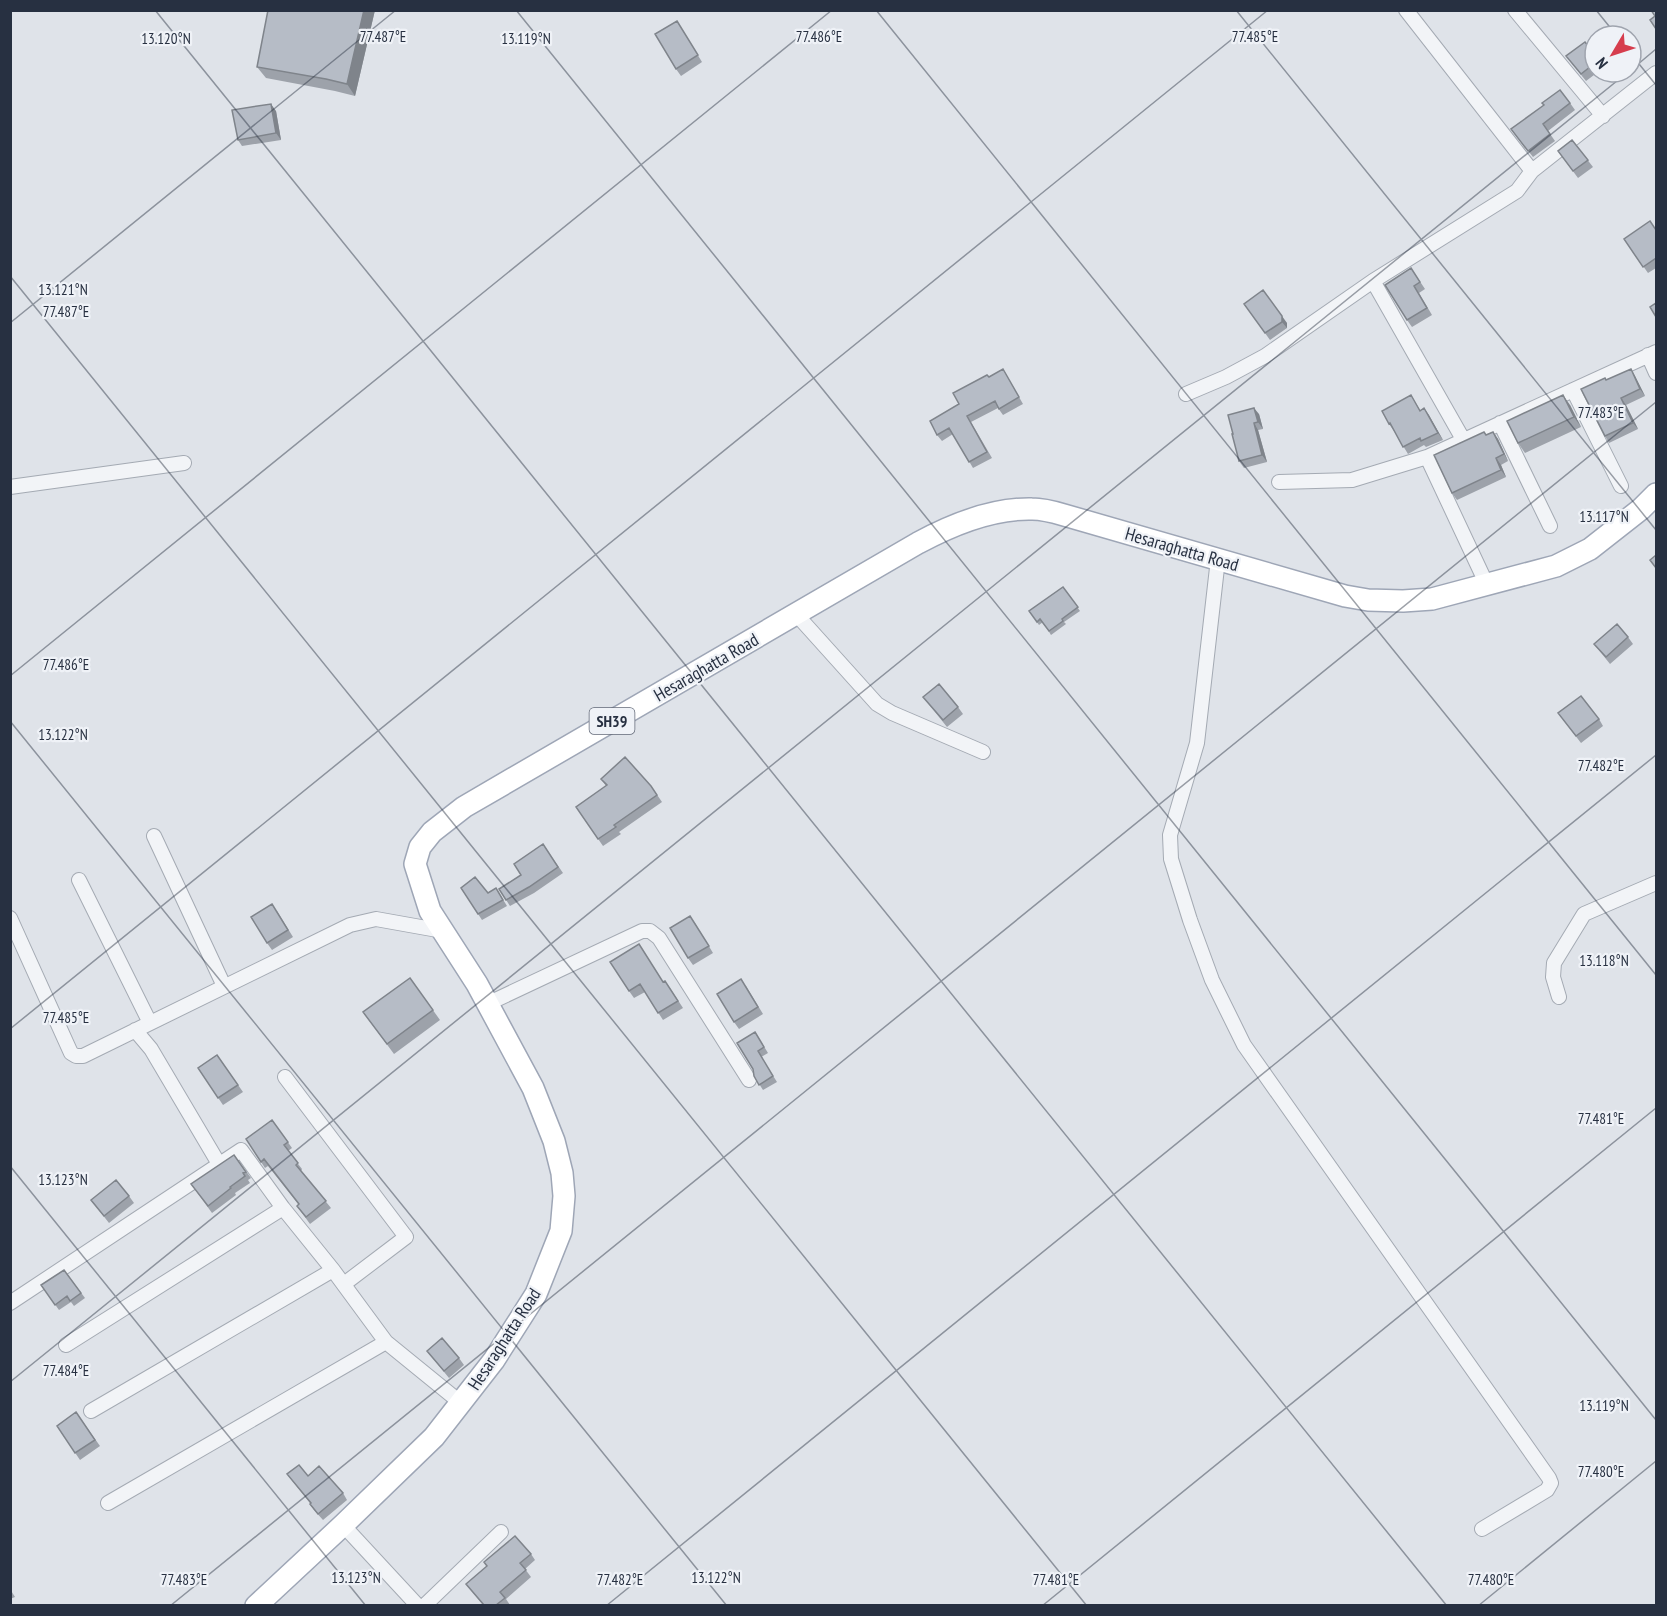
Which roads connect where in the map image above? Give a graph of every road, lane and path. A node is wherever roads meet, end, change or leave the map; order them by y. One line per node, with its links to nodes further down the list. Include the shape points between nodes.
1 (1406, 10): 5 (street)
2 (1515, 10): 4 (street)
3 (1656, 73): 4 (street)
4 (1603, 116): 5 (street)
5 (1532, 171): 6 (street, via 1517,192)
6 (1373, 281): 10 (street, via 1265,356); 12 (street)
7 (1652, 354): 8 (street); 9 (street)
8 (1656, 373)
9 (1573, 390): 11 (street); 16 (street)
10 (1186, 394)
11 (1500, 423): 12 (street); 19 (street)
12 (1464, 441): 13 (street)
13 (1427, 457): 15 (street, via 1352,480); 21 (street)
14 (184, 463): 17 (street)
15 (1279, 482)
16 (1621, 486)
17 (10, 487)
18 (1656, 494): 21 (main road, Hesaraghatta Road / SH39, via 1590,549 1556,566)
19 (1550, 526)
20 (1218, 559): 21 (main road, Hesaraghatta Road / SH39, via 1368,600 1432,599); 22 (main road, Hesaraghatta Road / SH39, via 1064,514 1023,509 979,516 939,531); 47 (street, via 1197,743 1170,835 1171,859 1212,980 1244,1045 1549,1478 1547,1490)
21 (1487, 585)
22 (796, 614): 23 (street, via 877,704); 28 (main road, Hesaraghatta Road / SH39, via 464,807 432,832 420,847 416,864 430,911)
23 (983, 752)
24 (154, 836): 29 (street)
25 (79, 879): 32 (street)
26 (1656, 884): 30 (street, via 1584,914 1554,963 1553,977)
27 (10, 918): 33 (street, via 71,1053 82,1056)
28 (443, 931): 29 (street, via 375,919 350,925); 31 (main road, Hesaraghatta Road / SH39)
29 (224, 986): 32 (street)
30 (1559, 997)
31 (488, 1004): 35 (street, via 642,931 650,931 659,938); 43 (main road, Hesaraghatta Road / SH39, via 533,1088 555,1141 564,1196 561,1231 536,1294 495,1360)
32 (150, 1023): 33 (street)
33 (135, 1030): 36 (street, via 151,1049)
34 (285, 1077): 39 (street, via 406,1237)
35 (749, 1080)
36 (219, 1164): 37 (street, via 241,1150); 40 (street)
37 (283, 1208): 38 (street); 42 (street)
38 (333, 1270): 39 (street); 44 (street)
39 (344, 1284): 41 (street)
40 (10, 1303)
41 (386, 1342): 43 (street); 45 (street)
42 (66, 1345)
43 (461, 1403): 46 (main road, Hesaraghatta Road / SH39, via 434,1437)
44 (91, 1411)
45 (108, 1503)
46 (343, 1525): 49 (main road, Hesaraghatta Road / SH39); 50 (street)
47 (1482, 1529)
48 (501, 1532): 51 (street)
49 (256, 1605)
50 (418, 1605)
51 (424, 1605)

